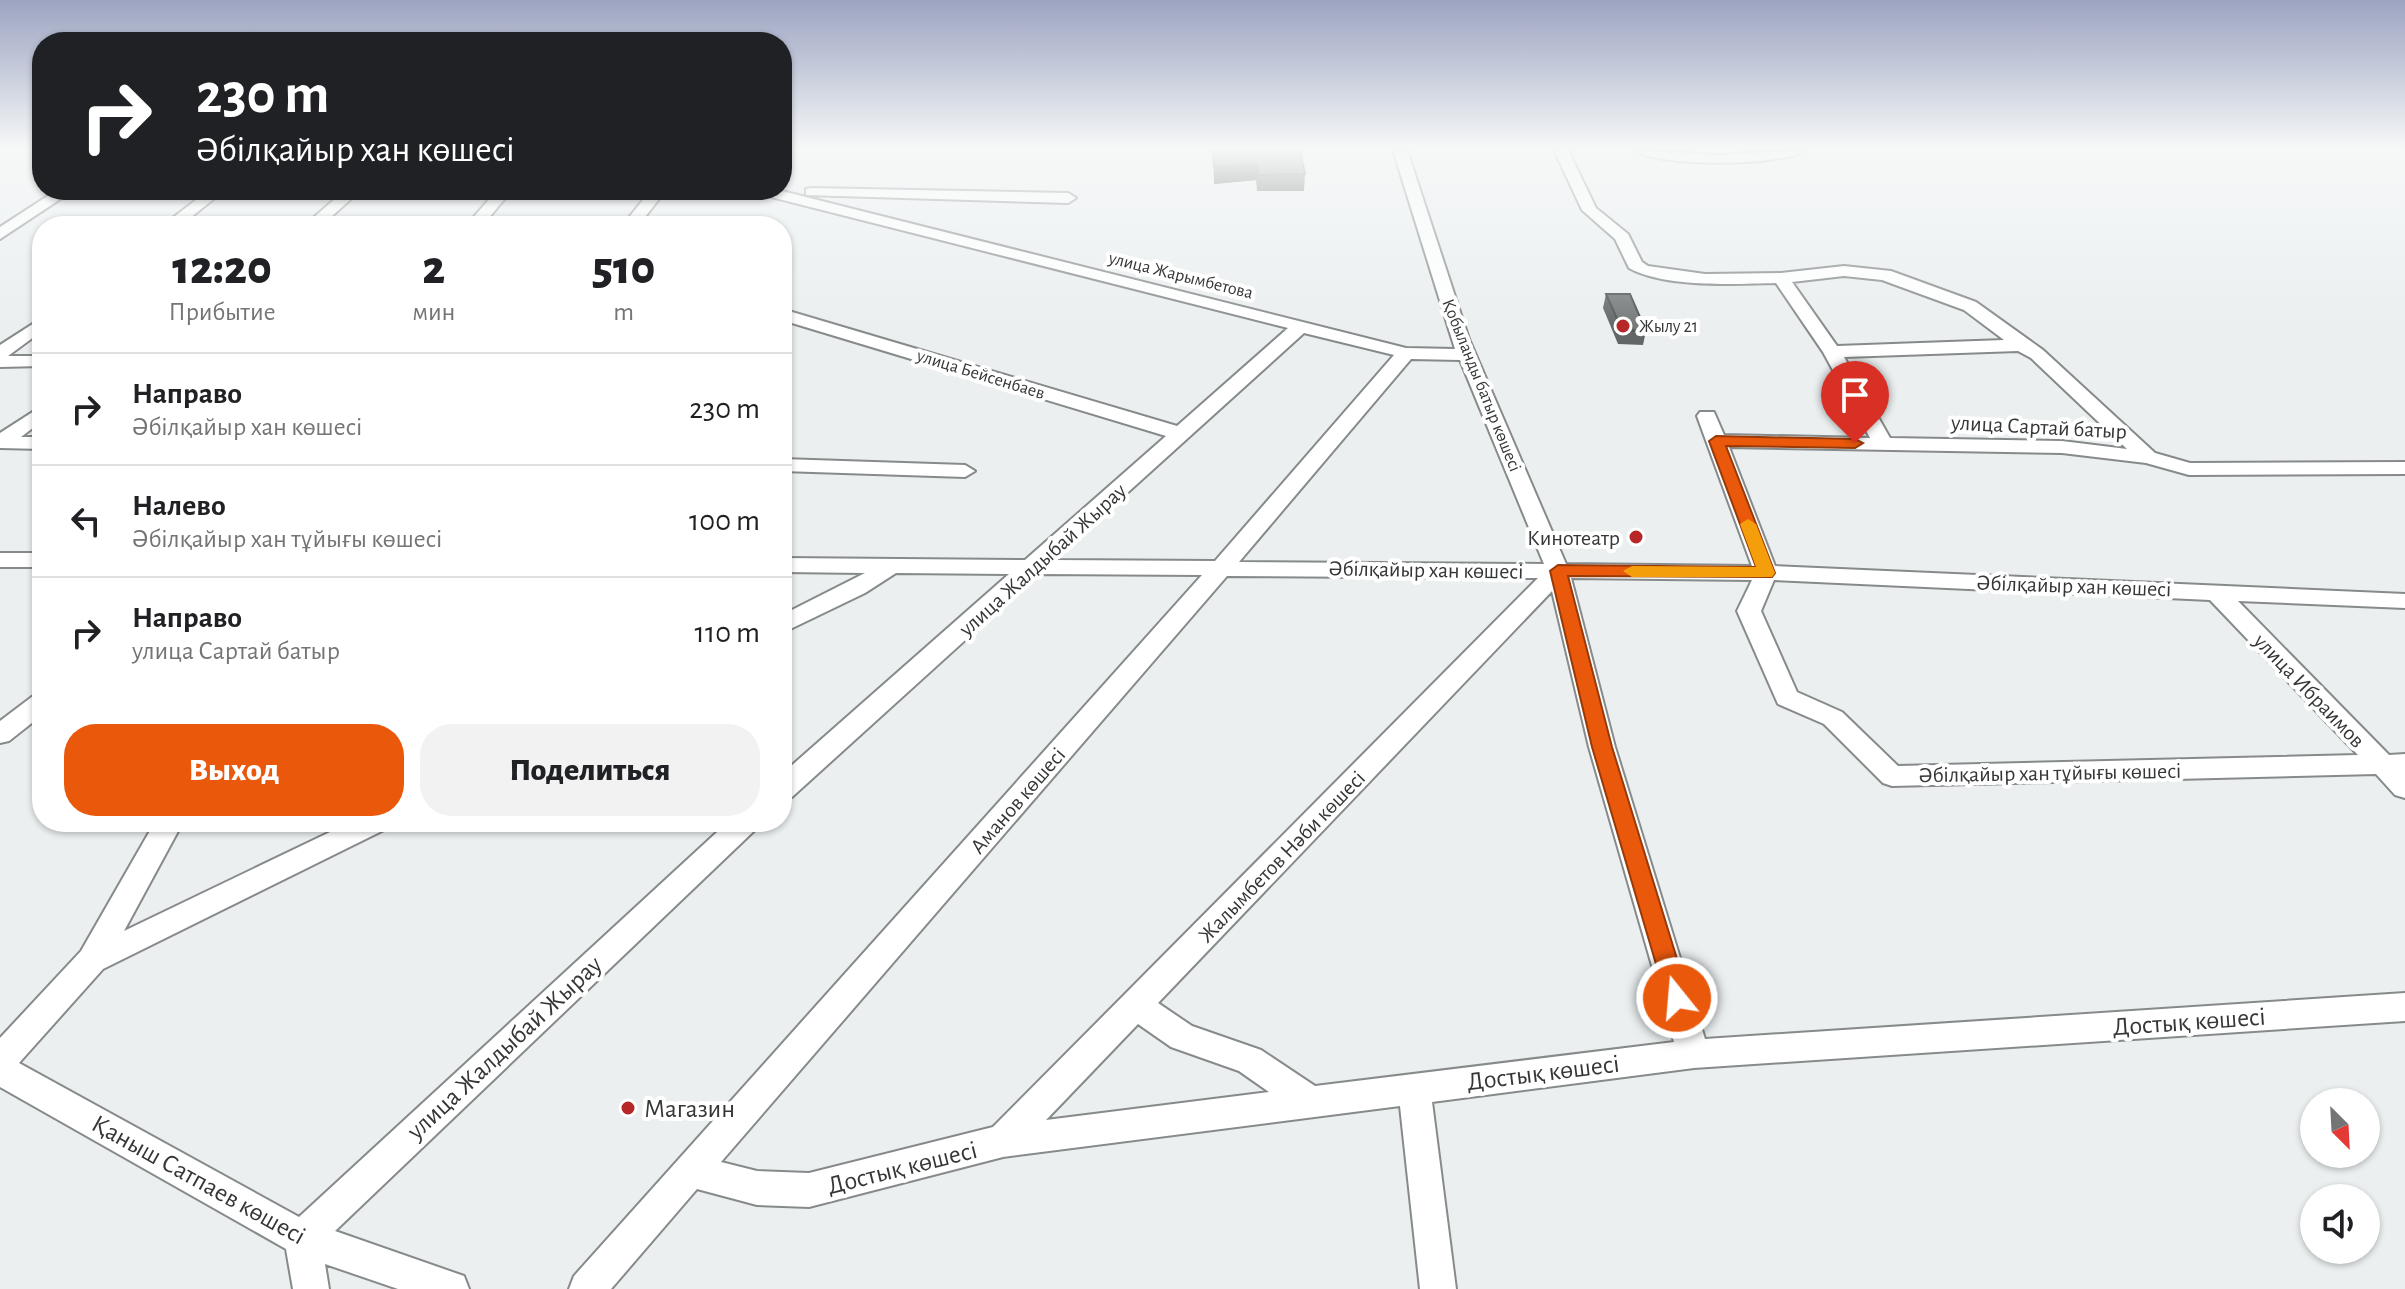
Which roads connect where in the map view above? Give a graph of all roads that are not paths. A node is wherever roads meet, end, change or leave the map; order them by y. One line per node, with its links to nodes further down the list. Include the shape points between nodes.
1 (36, 210): 5 (street)
2 (842, 210): 8 (street, улица Жарымбетова)
3 (1419, 210): 14 (street, Қобыланды батыр көшесі)
4 (1590, 210): 6 (street, via 1622,237 1635,265 1644,270 1705,279)
5 (0, 234)
6 (1781, 278): 10 (street, via 1844,271 1885,275 1970,306); 11 (street)
7 (792, 317): 19 (street, улица Бейсенбаев)
8 (1301, 326): 12 (street, улица Жарымбетова); 19 (street, улица Жалдыбай Жырау)
9 (32, 330): 13 (street)
10 (2022, 345): 11 (street); 24 (street)
11 (1832, 352): 23 (street)
12 (1406, 353): 14 (street); 33 (street, Аманов көшесі)
13 (0, 354)
14 (1466, 355): 34 (street, Қобыланды батыр көшесі)
15 (32, 361): 16 (street)
16 (0, 362)
17 (1707, 416): 20 (street)
18 (32, 419): 21 (street)
19 (1181, 434): 32 (street, улица Жалдыбай Жырау)
20 (1716, 441): 23 (street, улица Сартай батыр); 35 (street)
21 (0, 442): 22 (street)
22 (32, 443)
23 (1883, 444): 24 (street, улица Сартай батыр, via 2062,447)
24 (2148, 457): 26 (street, улица Сартай батыр, via 2189,469)
25 (792, 465): 27 (street)
26 (2405, 468)
27 (965, 471)
28 (0, 560): 29 (street)
29 (32, 560)
30 (792, 565): 31 (street, Әбілқайыр хан көшесі)
31 (891, 566): 32 (street, Әбілқайыр хан көшесі); 38 (street)
32 (1035, 567): 33 (street, Әбілқайыр хан көшесі); 42 (street, улица Жалдыбай Жырау)
33 (1222, 567): 34 (street, Әбілқайыр хан көшесі); 56 (street, Аманов көшесі)
34 (1558, 571): 35 (street, Әбілқайыр хан көшесі); 48 (street, Жалымбетов Нәби көшесі); 50 (street, Қобыланды батыр көшесі, via 1602,747)
35 (1766, 573): 36 (street, Әбілқайыр хан көшесі); 41 (street, Әбілқайыр хан тұйығы көшесі, via 1749,611 1787,698 1833,718 1892,776)
36 (2215, 591): 37 (street, Әбілқайыр хан көшесі); 41 (street, улица Ибраимов)
37 (2405, 601)
38 (792, 620)
39 (32, 710): 40 (street)
40 (0, 734)
41 (2394, 765): 43 (street, улица Ибраимов)
42 (792, 781)
43 (2405, 788)
44 (163, 832): 47 (street)
45 (355, 832): 47 (street)
46 (735, 832): 57 (street, улица Жалдыбай Жырау)
47 (92, 960): 51 (street)
48 (1135, 1005): 54 (street, via 1182,1037 1250,1060); 55 (street, Жалымбетов Нәби көшесі)
49 (2405, 1007): 50 (street, Достық көшесі)
50 (1694, 1054): 53 (street, Достық көшесі)
51 (0, 1061)
52 (0, 1070): 57 (street, Қаныш Сатпаев көшесі)
53 (1414, 1088): 54 (street, Достық көшесі); 61 (street)
54 (1312, 1103): 55 (street, Достық көшесі)
55 (1003, 1141): 56 (street, Достық көшесі, via 809,1190 757,1188)
56 (691, 1171): 60 (street, Аманов көшесі)
57 (302, 1238): 58 (street); 59 (street, Қаныш Сатпаев көшесі)
58 (311, 1289)
59 (451, 1289)
60 (587, 1289)
61 (1438, 1289)

